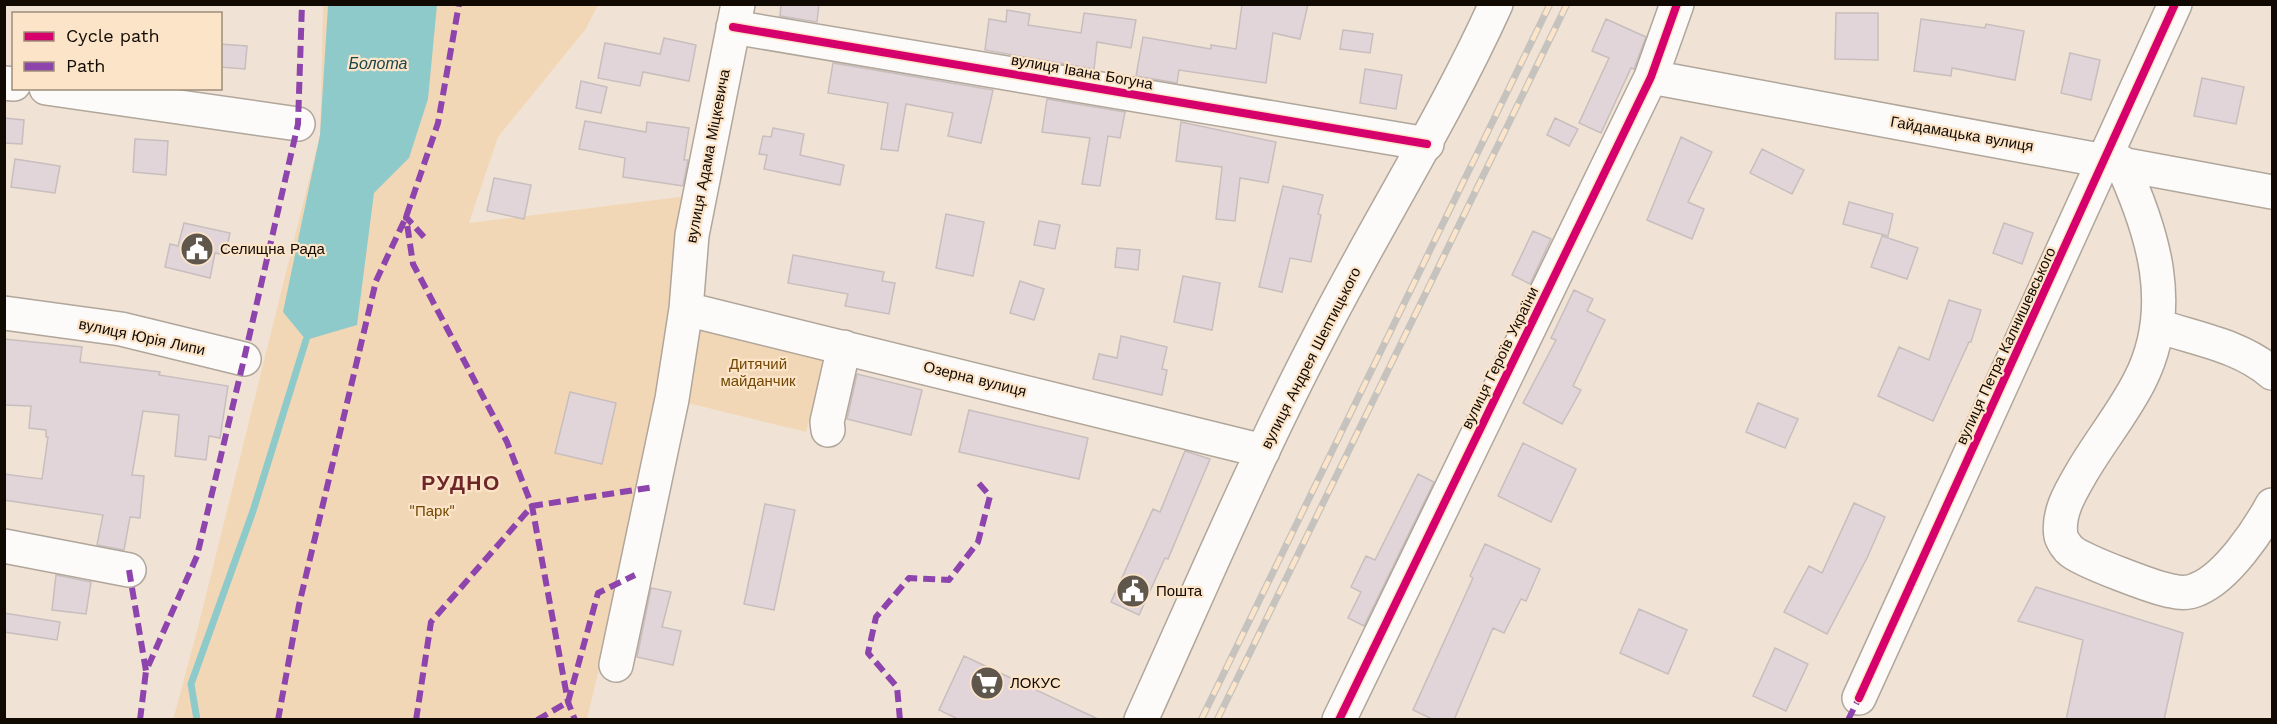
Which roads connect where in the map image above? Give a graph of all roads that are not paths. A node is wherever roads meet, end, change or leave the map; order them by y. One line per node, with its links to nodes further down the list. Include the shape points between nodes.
1 (1496, 4): 8 (street, вулиця Андрея Шептицького)
2 (1677, 4): 5 (street, вулиця Героїв України)
3 (2175, 4): 9 (street, вулиця Петра Калнишевського)
4 (736, 16): 8 (street, вулиця Івана Богуна); 11 (street, вулиця Адама Міцкевича, via 692,235)
5 (1651, 77): 9 (street, Гайдамацька вулиця); 25 (street, вулиця Героїв України)
6 (60, 90): 7 (street)
7 (298, 124)
8 (1427, 144): 18 (street, вулиця Андрея Шептицького, via 1319,336)
9 (2114, 161): 10 (street, Гайдамацька вулиця); 13 (street, via 2152,242 2160,298); 23 (street, вулиця Петра Калнишевського)
10 (2272, 192)
11 (686, 309): 14 (street, Озерна вулиця); 22 (street, вулиця Адама Міцкевича, via 672,399)
12 (4, 313): 15 (street, вулиця Юрія Липи, via 121,330)
13 (2158, 326): 16 (street, via 2234,350 2260,362); 19 (street, via 2152,355 2139,382 2089,459 2066,503 2061,538 2071,551 2089,561 2160,589 2186,592 2211,582 2224,570)
14 (844, 347): 17 (street); 18 (street, Озерна вулиця)
15 (244, 359)
16 (2272, 373)
17 (828, 430)
18 (1263, 451): 24 (street, вулиця Андрея Шептицького)
19 (2272, 505)
20 (4, 546): 21 (street)
21 (129, 570)
22 (616, 665)
23 (1859, 698)
24 (1142, 720)
25 (1339, 720)

